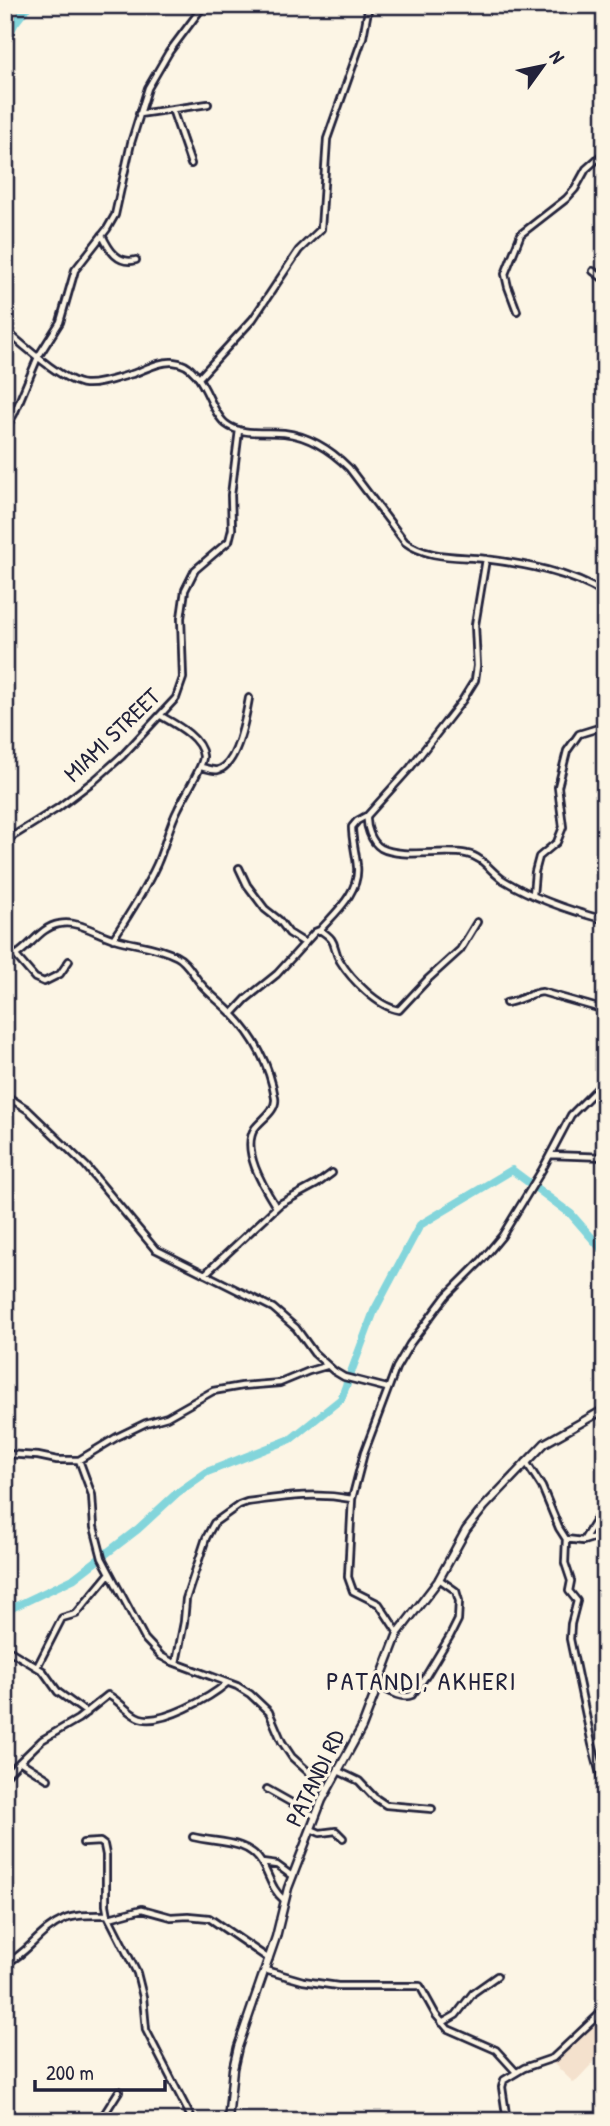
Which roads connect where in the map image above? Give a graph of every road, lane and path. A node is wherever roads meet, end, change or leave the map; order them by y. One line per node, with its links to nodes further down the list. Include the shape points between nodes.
1 (204, 5): 5 (street, via 155,73)
2 (369, 5): 16 (street, via 363,37 327,139 321,229 296,254 253,318)
3 (208, 104): 4 (street)
4 (172, 109): 5 (street); 8 (street)
5 (139, 114): 9 (street, via 115,215)
6 (603, 154): 7 (street); 13 (street, via 586,169 566,200 521,234 505,274)
7 (605, 162)
8 (191, 164)
9 (102, 234): 10 (street, via 118,258); 15 (street, via 75,270 61,318)
10 (136, 260)
11 (593, 271): 12 (street)
12 (605, 280)
13 (517, 311)
14 (5, 330): 15 (street)
15 (38, 357): 16 (street, via 81,384 173,362 188,367); 17 (street)
16 (199, 378): 18 (street, via 224,423)
17 (5, 430)
18 (239, 430): 19 (street, via 284,433 316,443 349,468 407,544 439,555); 22 (street, MIAMI STREET, via 231,495 232,535 195,570 186,586 181,618 183,678 176,698)
19 (486, 559): 20 (street, via 566,576); 25 (street, via 474,636 475,680 410,768)
20 (605, 594)
21 (249, 698): 24 (street, via 231,757 219,769)
22 (161, 716): 24 (street, via 198,744 204,757); 26 (street, MIAMI STREET, via 89,785)
23 (605, 726): 28 (street, via 579,734 567,751 558,787 563,827 557,842 539,857)
24 (201, 767): 32 (street, via 176,811 155,869)
25 (367, 816): 28 (street, via 372,838 381,848 469,854 503,880); 31 (street, via 352,827 358,870 354,886)
26 (5, 841)
27 (239, 868): 33 (street, via 265,909)
28 (533, 895): 29 (street)
29 (605, 920)
30 (477, 922): 31 (street, via 460,950 397,1010 368,993 340,961 334,942)
31 (320, 930): 33 (street)
32 (113, 939): 35 (street, via 89,928 57,924); 39 (street, via 178,957)
33 (305, 943): 39 (street)
34 (5, 946): 35 (street)
35 (15, 955): 36 (street, via 44,982 60,974)
36 (69, 961)
37 (506, 1003): 38 (street, via 542,992)
38 (605, 1010)
39 (232, 1014): 45 (street, via 264,1058 275,1098 251,1140 260,1180)
40 (605, 1081): 42 (street, via 571,1115)
41 (5, 1094): 46 (street, via 86,1166 152,1246)
42 (550, 1156): 43 (street); 48 (street, via 502,1236 430,1317)
43 (605, 1157)
44 (332, 1172): 45 (street)
45 (276, 1207): 46 (street)
46 (205, 1274): 47 (street, via 273,1308)
47 (326, 1366): 48 (street, via 344,1377); 51 (street, via 280,1383 213,1391)
48 (387, 1388): 53 (street)
49 (604, 1412): 52 (street, PATANDI RD, via 549,1440)
50 (5, 1454): 51 (street)
51 (79, 1460): 58 (street, via 91,1492 100,1553)
52 (526, 1462): 56 (street); 59 (street, PATANDI RD, via 466,1530)
53 (352, 1499): 60 (street, via 348,1582 353,1591 380,1605); 62 (street, via 304,1494 247,1503 214,1523 189,1584)
54 (605, 1505): 57 (street)
55 (605, 1534): 57 (street)
56 (566, 1539): 57 (street); 73 (street, via 569,1591 577,1601 570,1639)
57 (583, 1541)
58 (110, 1573): 62 (street, via 145,1639 160,1656); 63 (street, via 76,1614 62,1618)
59 (439, 1580): 60 (street, PATANDI RD); 65 (street, via 455,1590 459,1601 458,1620 450,1636 412,1695 400,1696)
60 (398, 1633): 65 (street, PATANDI RD)
61 (5, 1648): 63 (street)
62 (176, 1663): 64 (street)
63 (37, 1667): 66 (street, via 58,1692)
64 (227, 1683): 66 (street, via 208,1698 160,1717 138,1717 109,1695); 72 (street, via 244,1689 265,1708 292,1757)
65 (379, 1685): 68 (street, PATANDI RD)
66 (87, 1713): 67 (street, via 42,1740)
67 (21, 1762): 69 (street); 70 (street)
68 (338, 1771): 72 (street, PATANDI RD); 74 (street, via 364,1785 386,1805)
69 (6, 1773)
70 (48, 1779)
71 (267, 1789): 75 (street)
72 (328, 1790): 75 (street, PATANDI RD)
73 (605, 1793)
74 (432, 1810)
75 (315, 1816): 76 (street, PATANDI RD)
76 (310, 1829): 78 (street, via 336,1831); 81 (street, PATANDI RD)
77 (193, 1837): 80 (street, via 240,1845)
78 (343, 1838)
79 (83, 1843): 83 (street, via 104,1844)
80 (262, 1863): 81 (street, via 277,1865); 82 (street, via 273,1889)
81 (292, 1875): 82 (street, PATANDI RD)
82 (285, 1901): 84 (street, PATANDI RD)
83 (108, 1916): 84 (street, via 142,1909 171,1917 209,1918); 85 (street, via 64,1919); 93 (street, via 137,1973 146,2030)
84 (268, 1959): 86 (street, PATANDI RD)
85 (5, 1964)
86 (264, 1970): 89 (street, via 330,1986 420,1986); 94 (street, PATANDI RD, via 233,2069)
87 (497, 1976): 89 (street)
88 (605, 2009): 90 (street, via 553,2058)
89 (442, 2023): 90 (street, via 452,2032 496,2050)
90 (516, 2072): 95 (street, via 502,2085)
91 (120, 2091): 92 (street)
92 (100, 2121)
93 (193, 2121)
94 (228, 2121)
95 (507, 2121)

